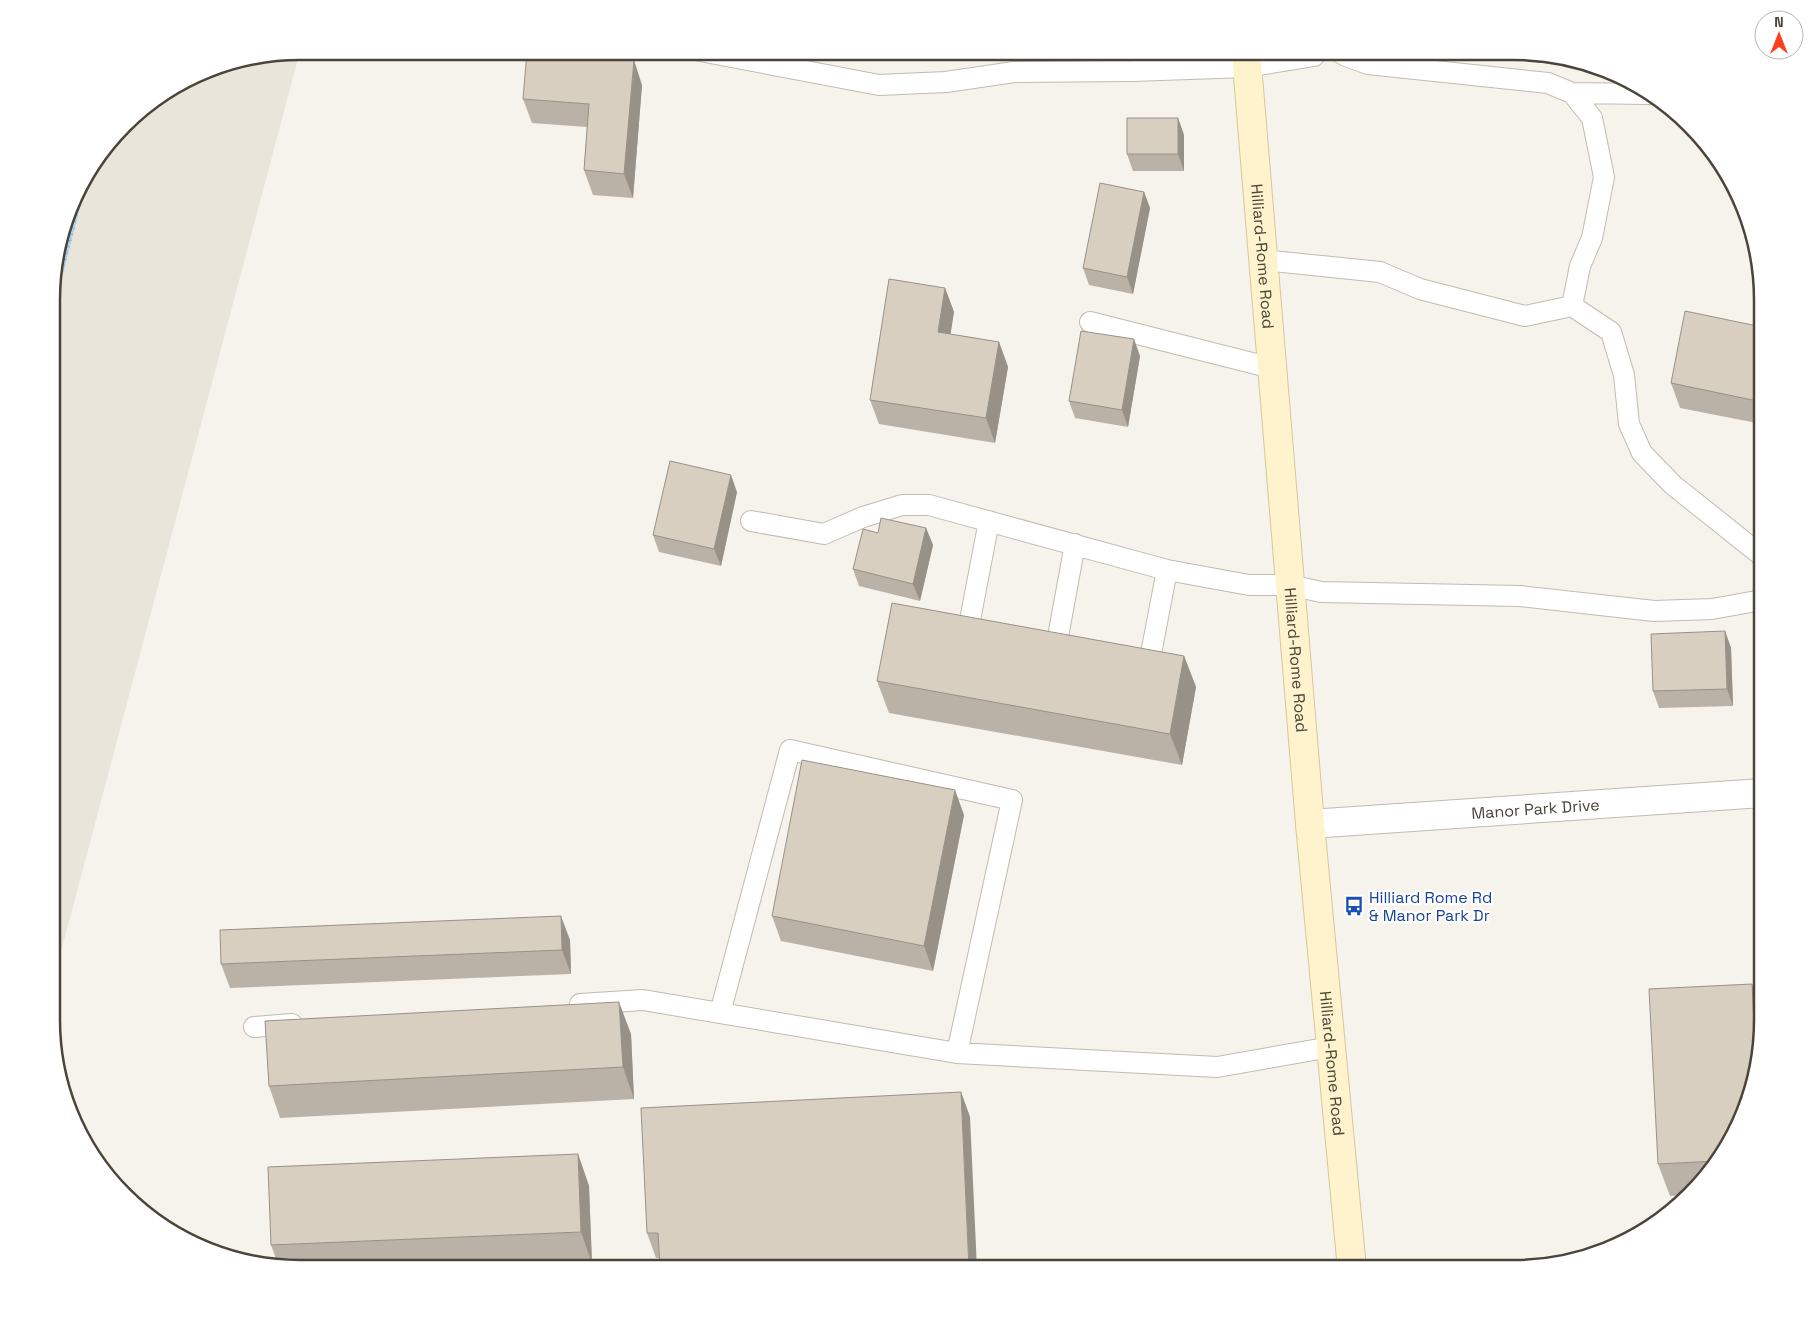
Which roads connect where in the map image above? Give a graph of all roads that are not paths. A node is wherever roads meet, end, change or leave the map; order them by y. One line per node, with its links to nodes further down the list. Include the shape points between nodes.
1 (747, 60): 2 (lane, via 879,85 946,82 1014,72 1132,71)
2 (1237, 60)
3 (1247, 60): 7 (main road, Hilliard-Rome Road)
4 (1358, 60): 5 (lane, via 1368,64 1548,83)
5 (1572, 94): 6 (lane); 8 (lane, via 1592,118 1604,177 1592,238 1580,266)
6 (1637, 94)
7 (1263, 260): 8 (lane, via 1380,272 1420,289 1525,316); 10 (main road, Hilliard-Rome Road)
8 (1572, 306): 14 (lane, via 1612,332 1624,374 1629,424 1642,453 1673,485)
9 (1090, 322): 10 (lane)
10 (1272, 368): 16 (main road, Hilliard-Rome Road)
11 (751, 521): 12 (lane, via 824,534 902,505 929,505)
12 (990, 522): 13 (lane); 18 (lane)
13 (1075, 544): 15 (lane); 19 (lane)
14 (1754, 550)
15 (1167, 570): 16 (lane, via 1249,585); 20 (lane)
16 (1290, 585): 17 (lane, via 1321,592 1520,596 1654,611 1712,609); 22 (main road, Hilliard-Rome Road)
17 (1754, 601)
18 (970, 620)
19 (1057, 642)
20 (1149, 664)
21 (1754, 794): 22 (street, Manor Park Drive)
22 (1310, 824): 27 (main road, Hilliard-Rome Road)
23 (564, 1006): 24 (lane, via 643,1000)
24 (720, 1013): 28 (lane); 28 (lane, via 790,750 1012,800)
25 (314, 1023): 26 (lane)
26 (254, 1027)
27 (1331, 1047): 28 (lane, via 1217,1067); 29 (main road, Hilliard-Rome Road)
28 (957, 1053)
29 (1351, 1260)

